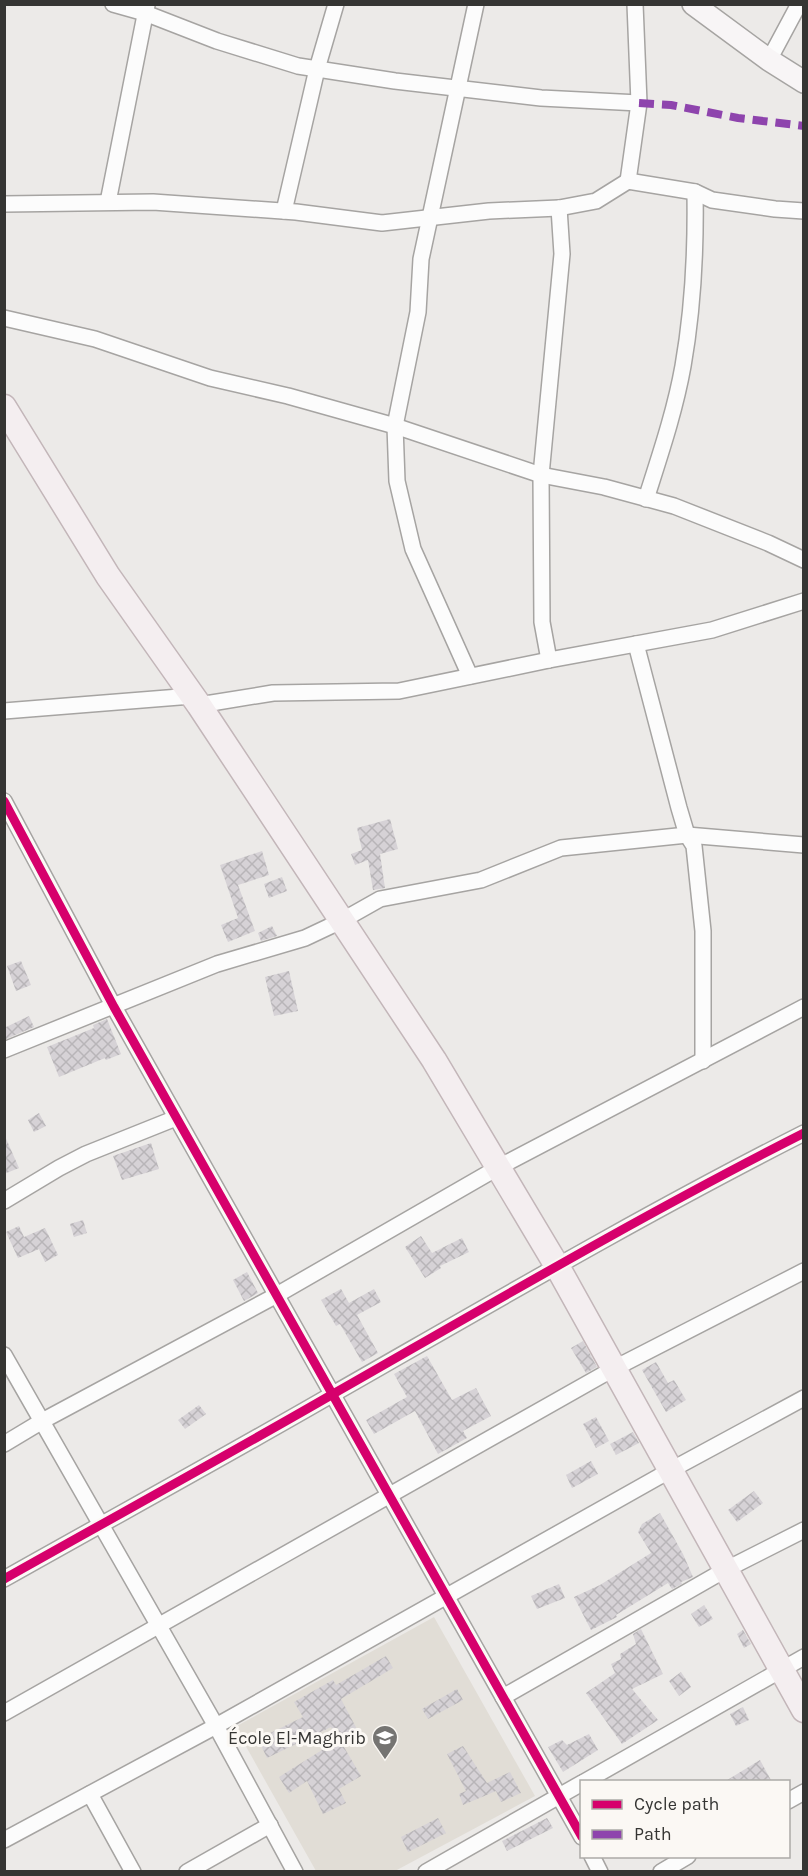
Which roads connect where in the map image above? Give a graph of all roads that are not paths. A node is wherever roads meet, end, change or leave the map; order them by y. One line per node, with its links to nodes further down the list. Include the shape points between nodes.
1 (113, 4): 7 (street)
2 (336, 4): 9 (street)
3 (476, 4): 11 (street)
4 (635, 4): 12 (street)
5 (693, 4): 8 (street)
6 (799, 4): 8 (street)
7 (146, 9): 9 (street, via 217,41); 15 (street)
8 (769, 60): 10 (street)
9 (317, 69): 11 (street); 19 (street)
10 (804, 82)
11 (458, 88): 12 (street, via 541,99); 20 (street)
12 (639, 103): 13 (street)
13 (628, 181): 14 (street); 17 (street, via 596,201)
14 (695, 192): 18 (street, via 712,200); 25 (street, via 691,310 683,367)
15 (108, 202): 16 (street); 19 (street)
16 (4, 204)
17 (559, 208): 20 (street); 24 (street, via 562,254)
18 (804, 211)
19 (284, 212): 20 (street, via 382,223)
20 (431, 217): 23 (street, via 421,259 418,312)
21 (4, 318): 23 (street, via 95,339 210,378)
22 (4, 407): 31 (main road, via 108,576)
23 (395, 426): 24 (street); 30 (street, via 397,481 413,549)
24 (541, 475): 25 (street); 29 (street, via 542,622)
25 (646, 499): 26 (street, via 717,522)
26 (804, 560)
27 (804, 601): 28 (street, via 712,630)
28 (636, 644): 29 (street); 34 (street)
29 (549, 660): 30 (street)
30 (470, 676): 31 (street, via 399,691 273,693)
31 (196, 700): 32 (street); 36 (main road)
32 (4, 711)
33 (4, 801): 37 (street)
34 (687, 835): 35 (street); 36 (street, via 561,848 481,880 380,899); 40 (street, via 694,846 703,931)
35 (804, 844)
36 (341, 921): 37 (street, via 305,938 217,964); 43 (main road)
37 (114, 1007): 39 (street); 41 (street)
38 (804, 1007): 40 (street)
39 (4, 1050)
40 (703, 1061): 43 (street)
41 (176, 1118): 44 (street, via 86,1154); 47 (street)
42 (804, 1132): 45 (street)
43 (499, 1167): 45 (main road); 47 (street)
44 (4, 1201)
45 (557, 1266): 49 (main road); 50 (street)
46 (804, 1271): 49 (street)
47 (275, 1296): 50 (street); 52 (street)
48 (4, 1354): 52 (street)
49 (613, 1369): 54 (main road); 55 (street)
50 (332, 1395): 55 (street); 56 (street)
51 (804, 1398): 54 (street)
52 (44, 1420): 53 (street); 56 (street)
53 (4, 1444)
54 (669, 1471): 58 (main road); 60 (street)
55 (390, 1495): 60 (street); 61 (street)
56 (101, 1524): 59 (street); 61 (street)
57 (804, 1530): 58 (street)
58 (725, 1570): 63 (main road); 64 (street)
59 (4, 1579)
60 (447, 1595): 64 (street); 67 (street)
61 (159, 1626): 66 (street); 67 (street)
62 (804, 1657): 63 (street)
63 (781, 1669): 65 (main road); 68 (street)
64 (503, 1697): 72 (street)
65 (804, 1710)
66 (4, 1713)
67 (216, 1726): 71 (street); 74 (street)
68 (587, 1780)
69 (580, 1784): 72 (street)
70 (804, 1792): 73 (street)
71 (90, 1794): 76 (street); 79 (street)
72 (559, 1796): 75 (street); 82 (street)
73 (790, 1800)
74 (270, 1825): 80 (street); 81 (street)
75 (580, 1833)
76 (4, 1840)
77 (593, 1858): 83 (street)
78 (686, 1858): 84 (street)
79 (134, 1872)
80 (188, 1872)
81 (295, 1872)
82 (426, 1872)
83 (600, 1872)
84 (661, 1872)

